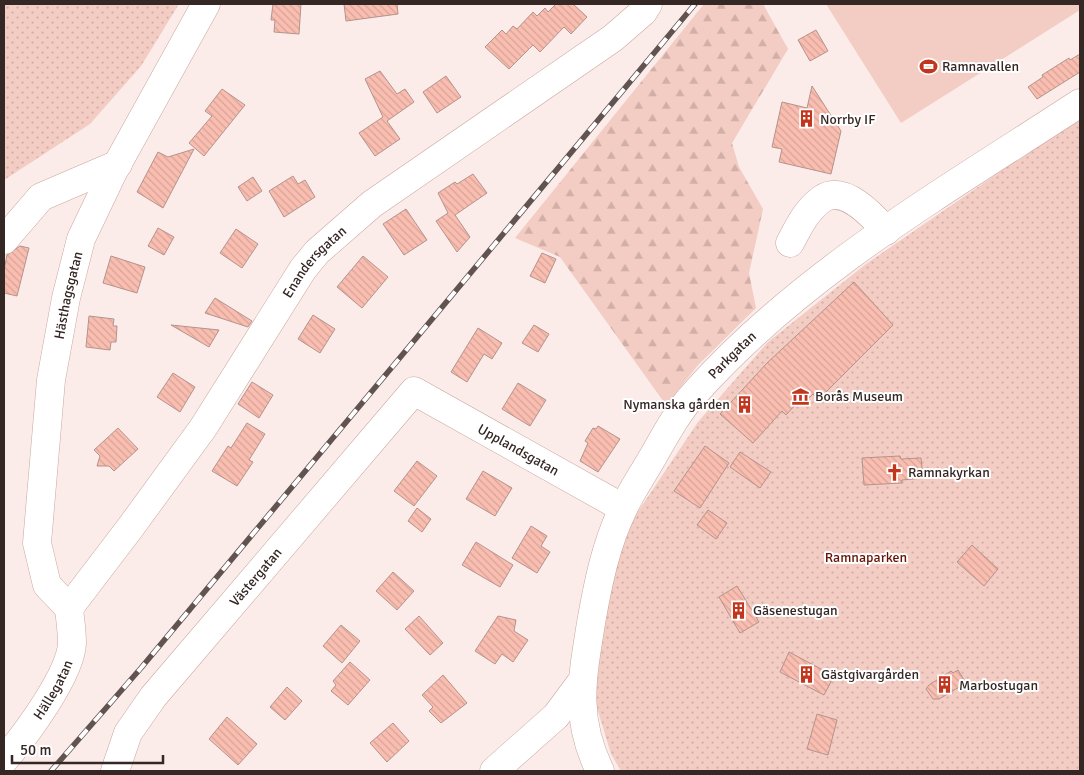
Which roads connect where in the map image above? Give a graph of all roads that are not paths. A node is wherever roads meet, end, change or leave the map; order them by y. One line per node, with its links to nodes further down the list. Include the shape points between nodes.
1 (206, 4): 4 (street, Hästhagsgatan)
2 (648, 4): 10 (street, Enandersgatan, via 612,38 372,204 317,252 203,428)
3 (1080, 103): 5 (street, Parkgatan)
4 (118, 164): 6 (street, via 41,198); 10 (street, Hästhagsgatan, via 82,239 66,298 51,380 37,543 47,585)
5 (886, 231): 7 (street, via 861,207 842,196 831,195 813,207); 9 (street, Parkgatan, via 757,330 693,394)
6 (4, 240)
7 (790, 243)
8 (414, 391): 9 (street, Upplandsgatan); 13 (street, Västergatan, via 153,697 128,733)
9 (623, 508): 11 (street, Parkgatan, via 599,578)
10 (69, 608): 12 (street, Hällegatan, via 72,644 60,679 43,708)
11 (582, 681): 14 (street, via 556,716); 15 (street, Parkgatan, via 581,714 591,753)
12 (4, 760)
13 (115, 771)
14 (494, 771)
15 (600, 771)

